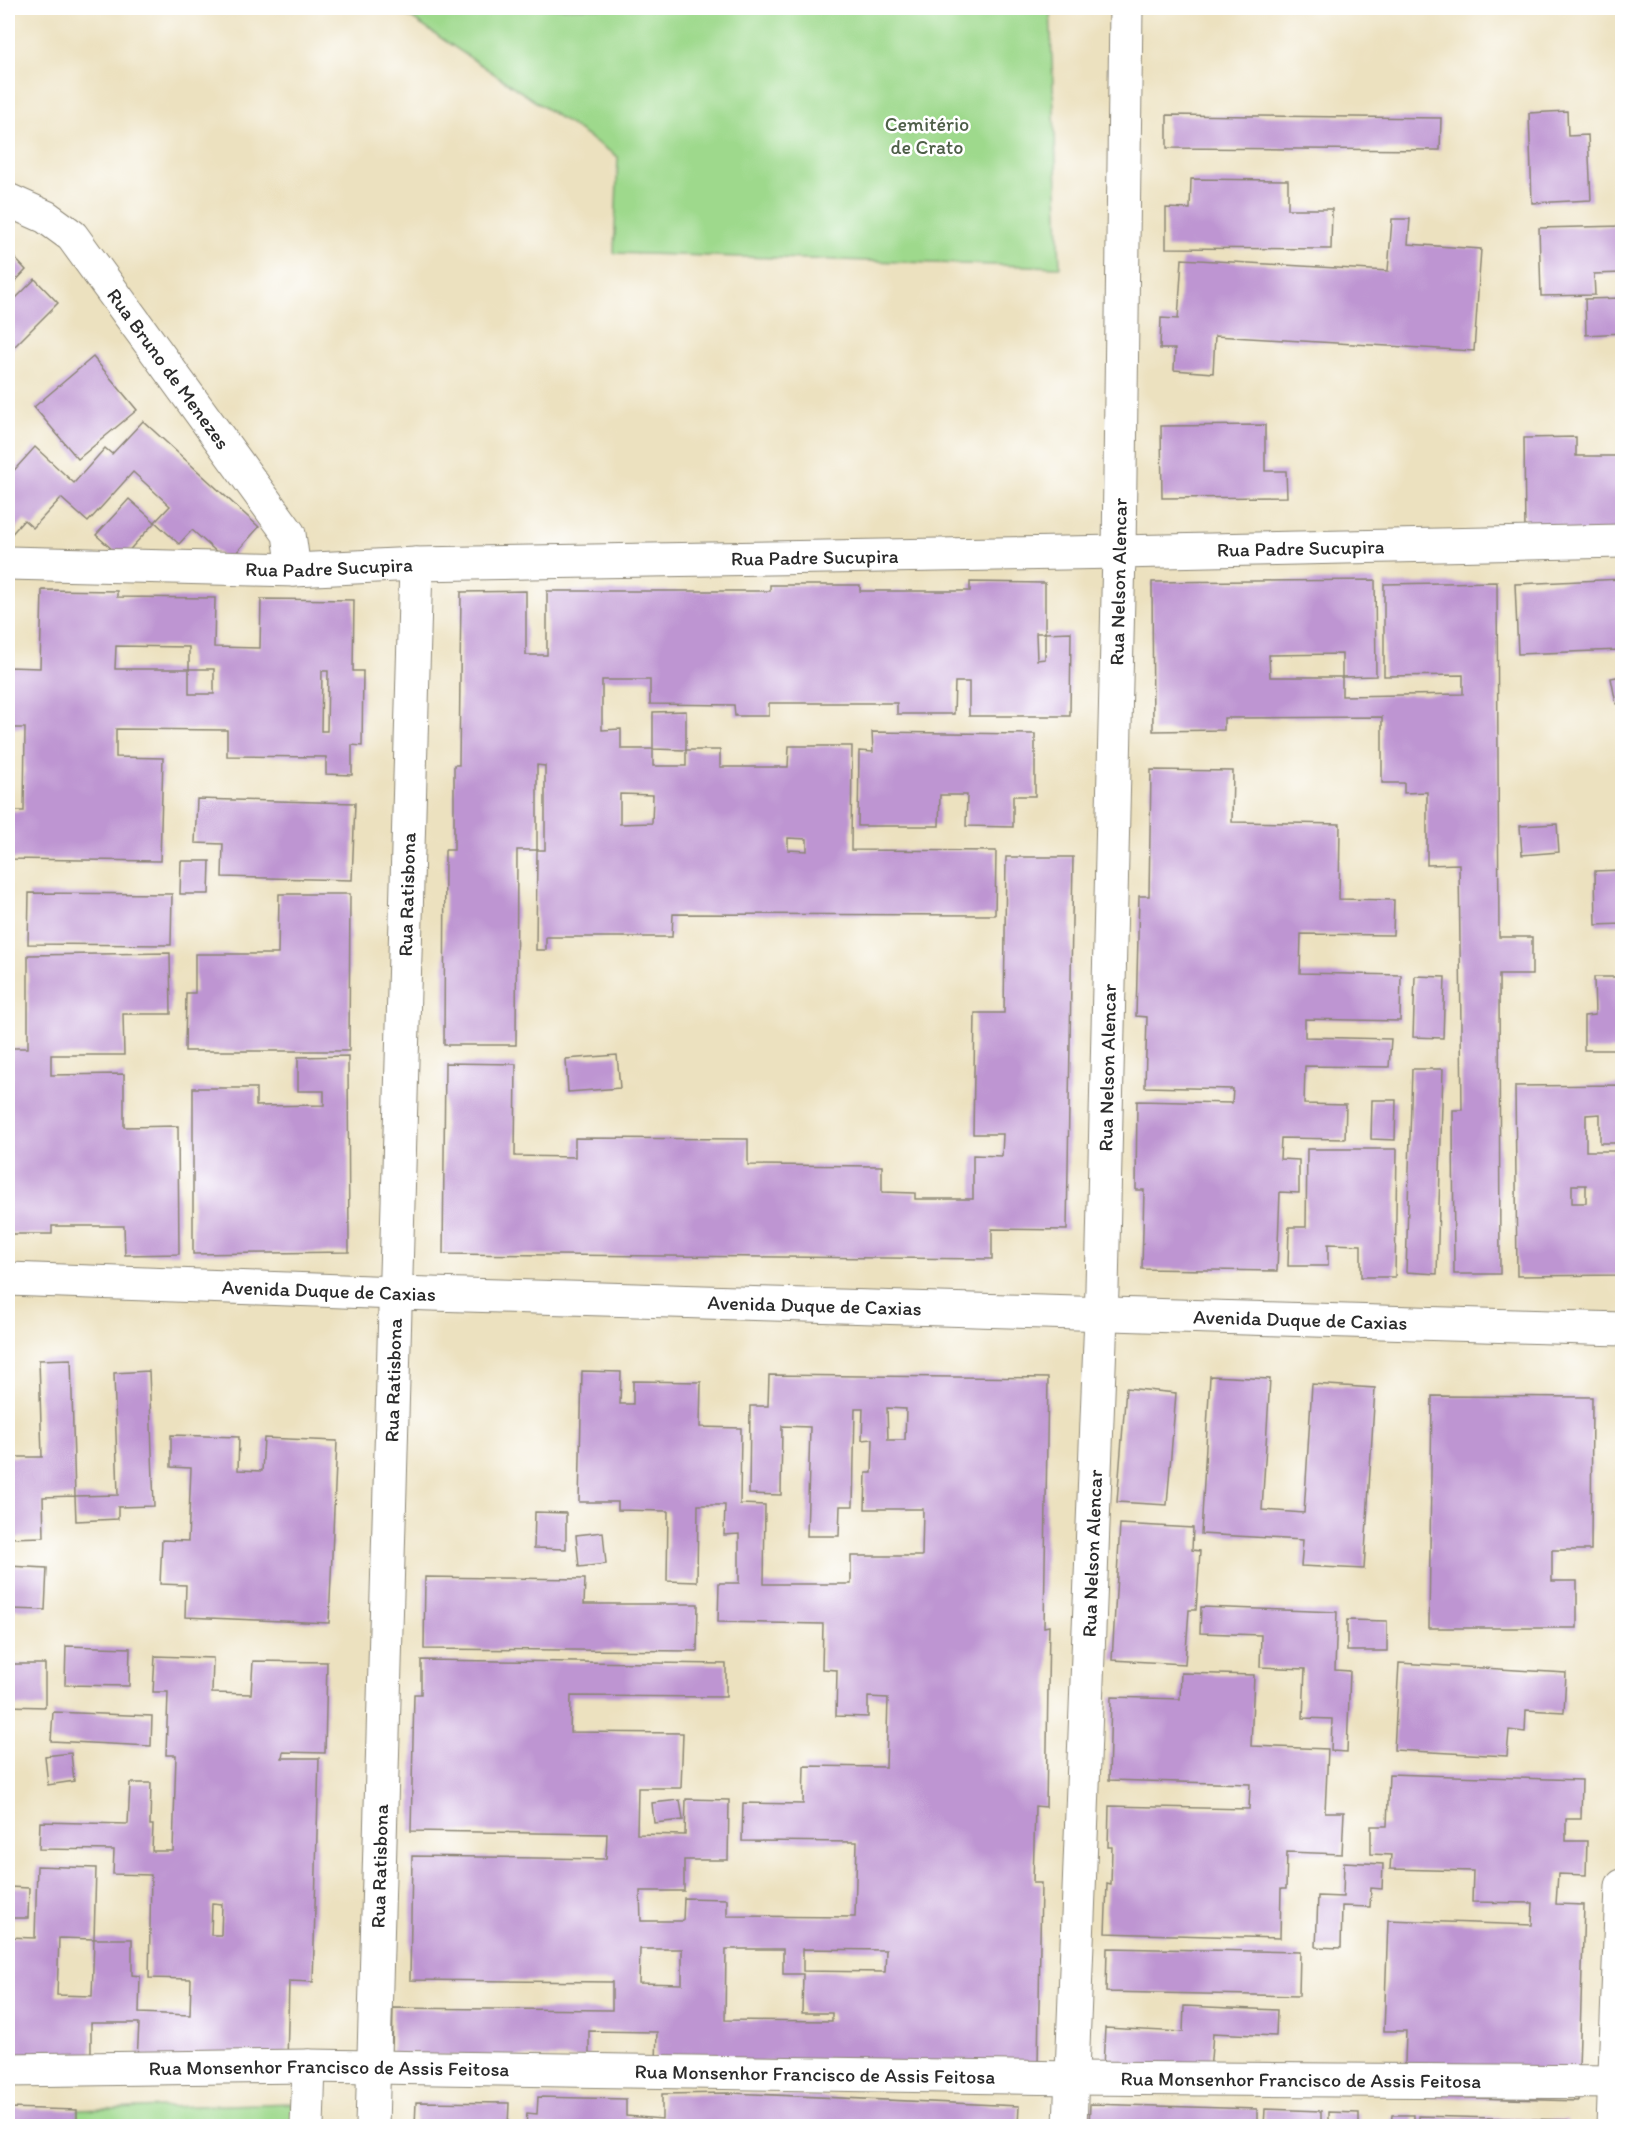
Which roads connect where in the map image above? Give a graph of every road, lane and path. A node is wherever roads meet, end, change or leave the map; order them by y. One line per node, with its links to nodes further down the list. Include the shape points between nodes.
1 (1126, 8): 4 (street, Rua Nelson Alencar)
2 (8, 200): 7 (street, Rua Bruno de Menezes, via 46,217 72,236 289,534)
3 (1623, 541): 4 (street, Rua Padre Sucupira)
4 (1119, 552): 6 (street, Rua Padre Sucupira); 10 (street, Rua Nelson Alencar)
5 (8, 563): 7 (street, Rua Padre Sucupira)
6 (416, 564): 7 (street, Rua Padre Sucupira); 9 (street, Rua Ratisbona)
7 (294, 570)
8 (8, 1279): 9 (street, Avenida Duque de Caxias)
9 (397, 1293): 10 (street, Avenida Duque de Caxias); 14 (street, Rua Ratisbona)
10 (1101, 1314): 11 (street, Avenida Duque de Caxias); 16 (street, Rua Nelson Alencar)
11 (1623, 1329)
12 (1623, 1886): 17 (street)
13 (309, 2066): 14 (street, Rua Monsenhor Francisco de Assis Feitosa); 15 (street, Rua Monsenhor Francisco de Assis Feitosa); 18 (street)
14 (374, 2068): 16 (street, Rua Monsenhor Francisco de Assis Feitosa); 19 (street, Rua Ratisbona)
15 (8, 2070)
16 (1072, 2078): 17 (street, Rua Monsenhor Francisco de Assis Feitosa); 20 (street, Rua Nelson Alencar)
17 (1619, 2082): 21 (street)
18 (307, 2127)
19 (372, 2127)
20 (1070, 2127)
21 (1613, 2127)

